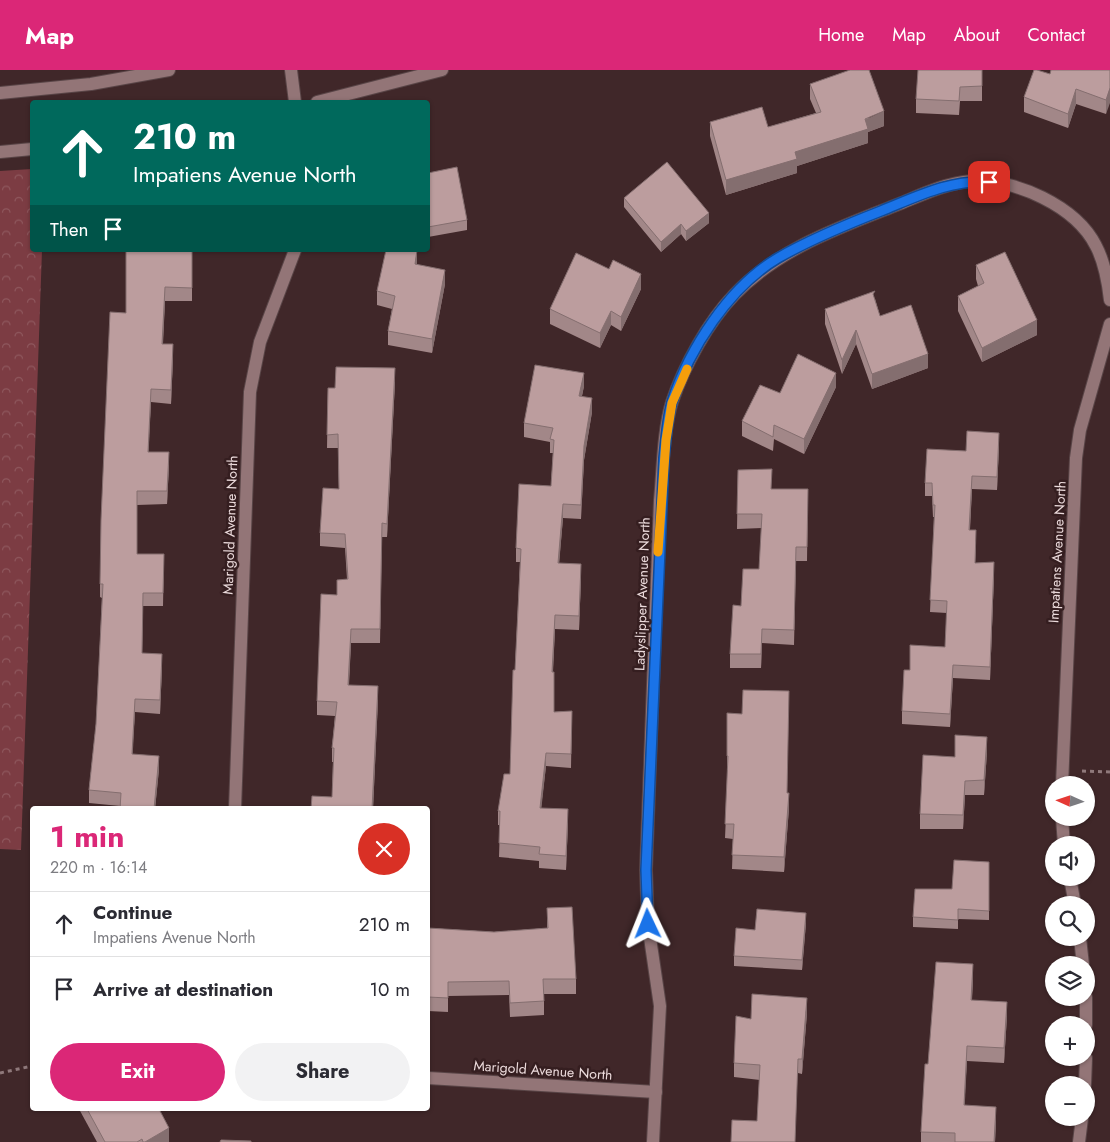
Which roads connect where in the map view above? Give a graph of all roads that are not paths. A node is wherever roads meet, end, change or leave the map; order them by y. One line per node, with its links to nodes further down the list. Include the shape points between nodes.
1 (169, 70): 4 (street, via 91,84)
2 (291, 70): 5 (street)
3 (442, 70): 6 (street)
4 (0, 93)
5 (295, 100)
6 (325, 100)
7 (30, 149): 8 (street)
8 (0, 152)
9 (294, 252): 13 (street, Marigold Avenue North, via 260,342 250,392)
10 (1110, 300): 15 (street, Ladyslipper Avenue North, via 1108,277 1096,245 1072,216 1041,196 1008,184 971,181 938,189 827,232 776,260 734,295 697,345 672,403 660,500 646,870 648,924 660,1006)
11 (1110, 324): 12 (street, Impatiens Avenue North, via 1080,430 1076,458)
12 (1062, 776)
13 (235, 806)
14 (430, 1078): 15 (street, Marigold Avenue North)
15 (656, 1092): 17 (street, Ladyslipper Avenue North)
16 (1081, 1126): 18 (street)
17 (653, 1142)
18 (1080, 1142)

